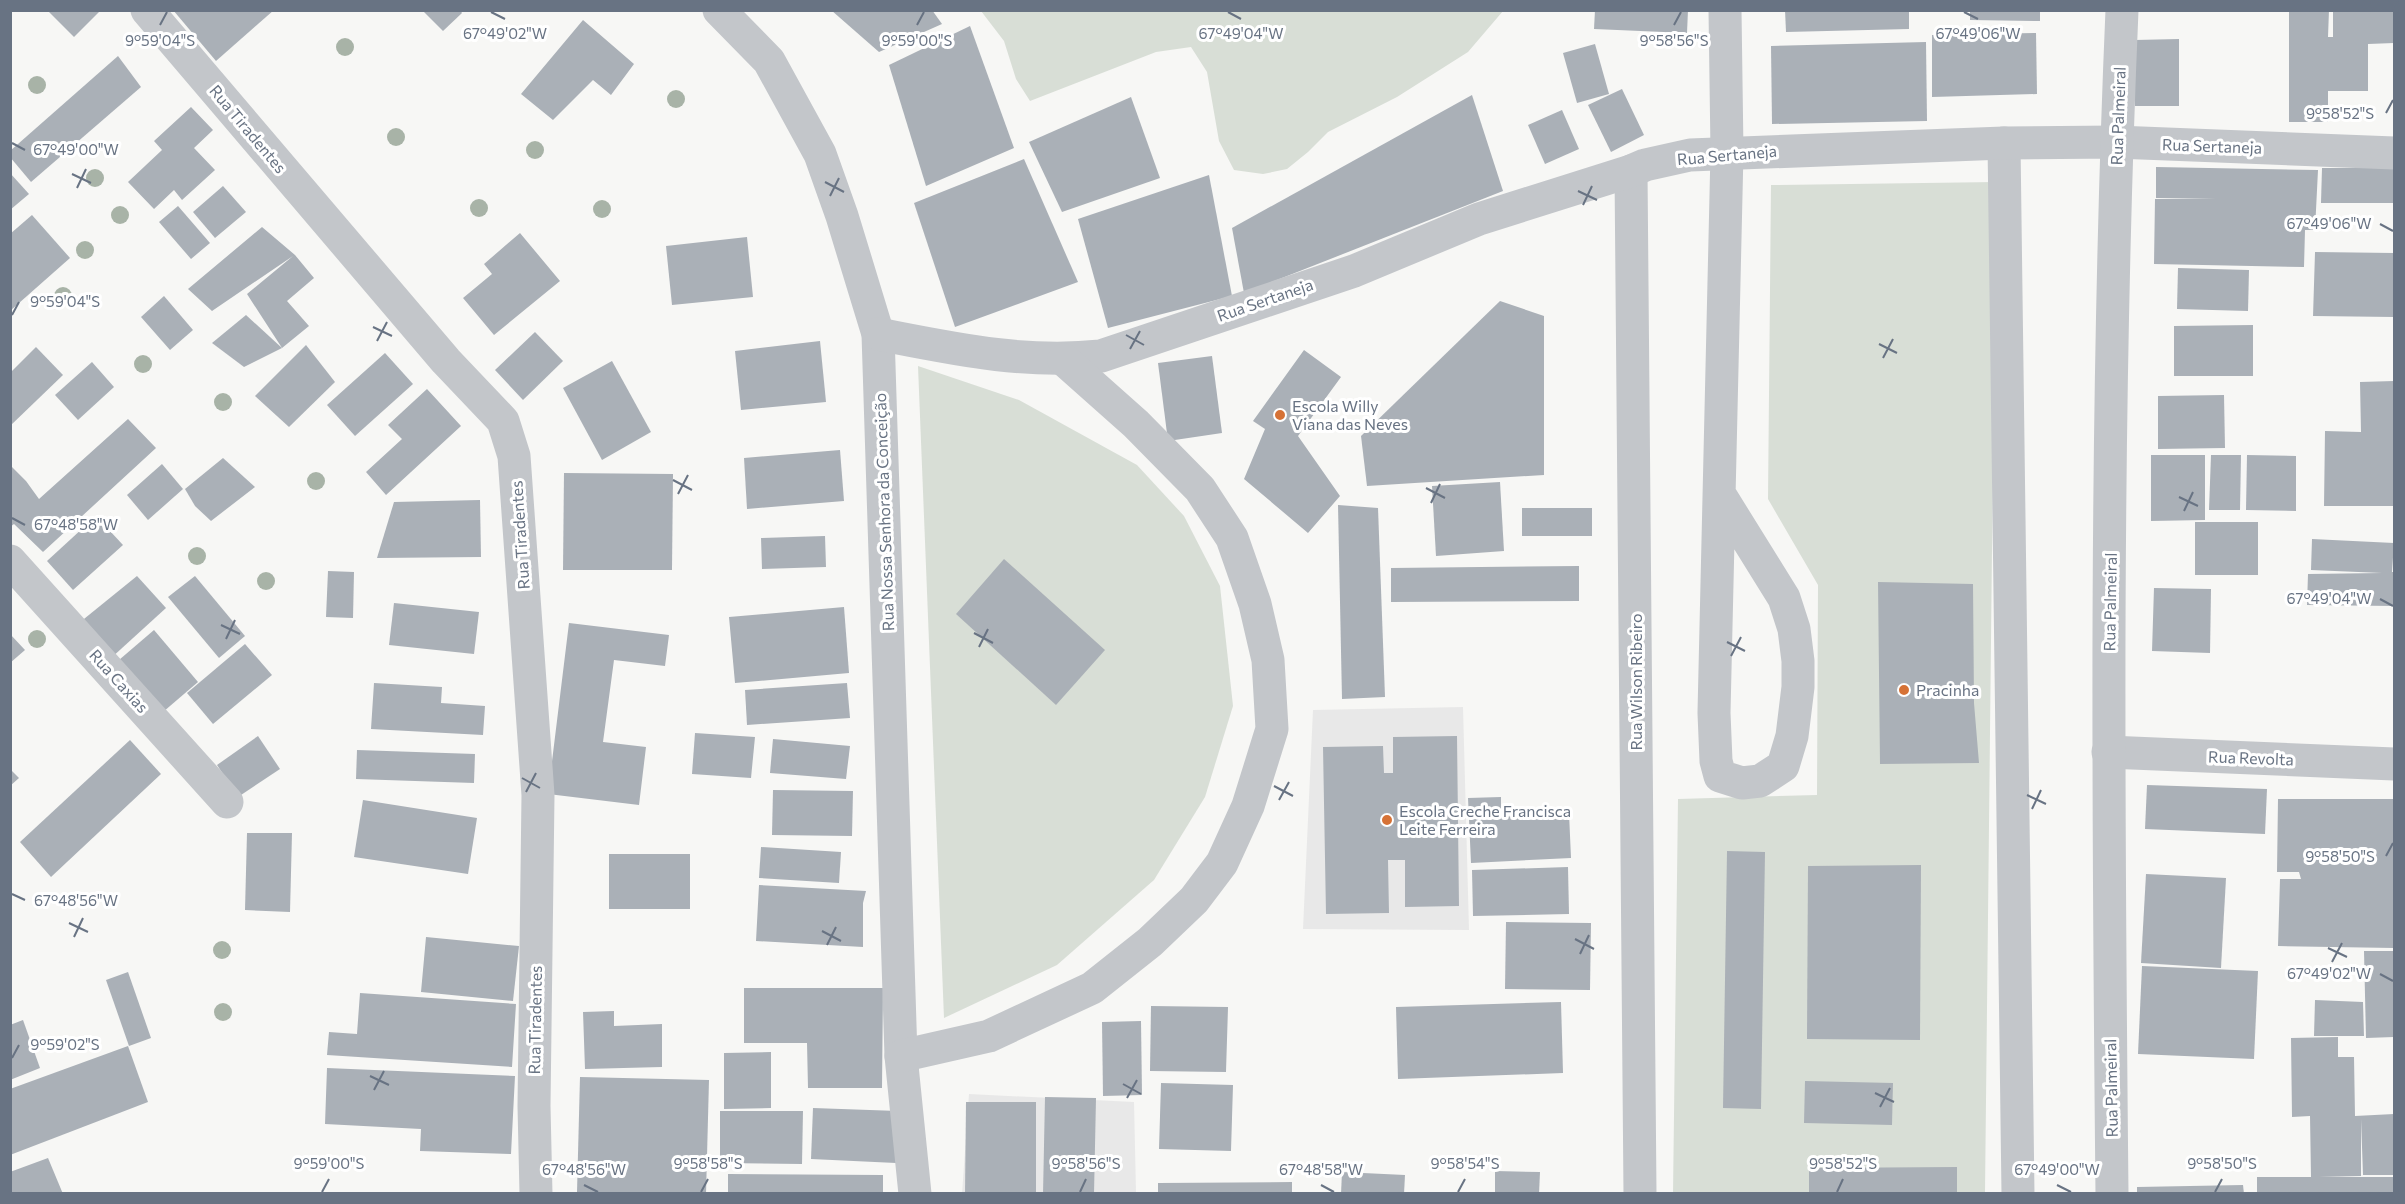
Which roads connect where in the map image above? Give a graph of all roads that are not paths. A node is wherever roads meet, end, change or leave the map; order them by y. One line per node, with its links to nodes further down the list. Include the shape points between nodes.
1 (147, 10): 18 (street, Rua Tiradentes, via 446,361 503,421 514,456 538,795)
2 (719, 10): 10 (street, Rua Nossa Senhora da Conceição, via 769,61 820,154)
3 (1725, 10): 7 (street)
4 (2122, 10): 5 (street, Rua Palmeiral)
5 (2116, 142): 6 (street, Rua Sertaneja); 8 (street, Rua Sertaneja); 14 (street, Rua Palmeiral)
6 (2004, 143): 7 (street, Rua Sertaneja); 21 (street)
7 (1727, 152): 9 (street, Rua Sertaneja, via 1690,155); 12 (street)
8 (2394, 153)
9 (1631, 171): 11 (street, Rua Sertaneja, via 1479,219 1354,271 1101,356); 20 (street, Rua Wilson Ribeiro)
10 (878, 334): 11 (street, Rua Sertaneja, via 992,356); 17 (street, Rua Nossa Senhora da Conceição)
11 (1064, 360): 17 (street, via 1136,424 1200,489 1232,538 1255,604 1268,660 1272,729 1248,806 1222,862 1194,900 1150,942 1092,988 989,1036)
12 (1720, 495): 12 (street, via 1784,598 1798,660 1796,710 1783,766 1760,781 1742,783 1720,776 1716,761 1715,617)
13 (10, 561): 16 (street, Rua Caxias)
14 (2108, 752): 15 (street, Rua Revolta); 22 (street, Rua Palmeiral)
15 (2394, 764)
16 (227, 802)
17 (901, 1056): 19 (street, Rua Nossa Senhora da Conceição)
18 (536, 1194)
19 (915, 1194)
20 (1640, 1194)
21 (2018, 1194)
22 (2112, 1194)

